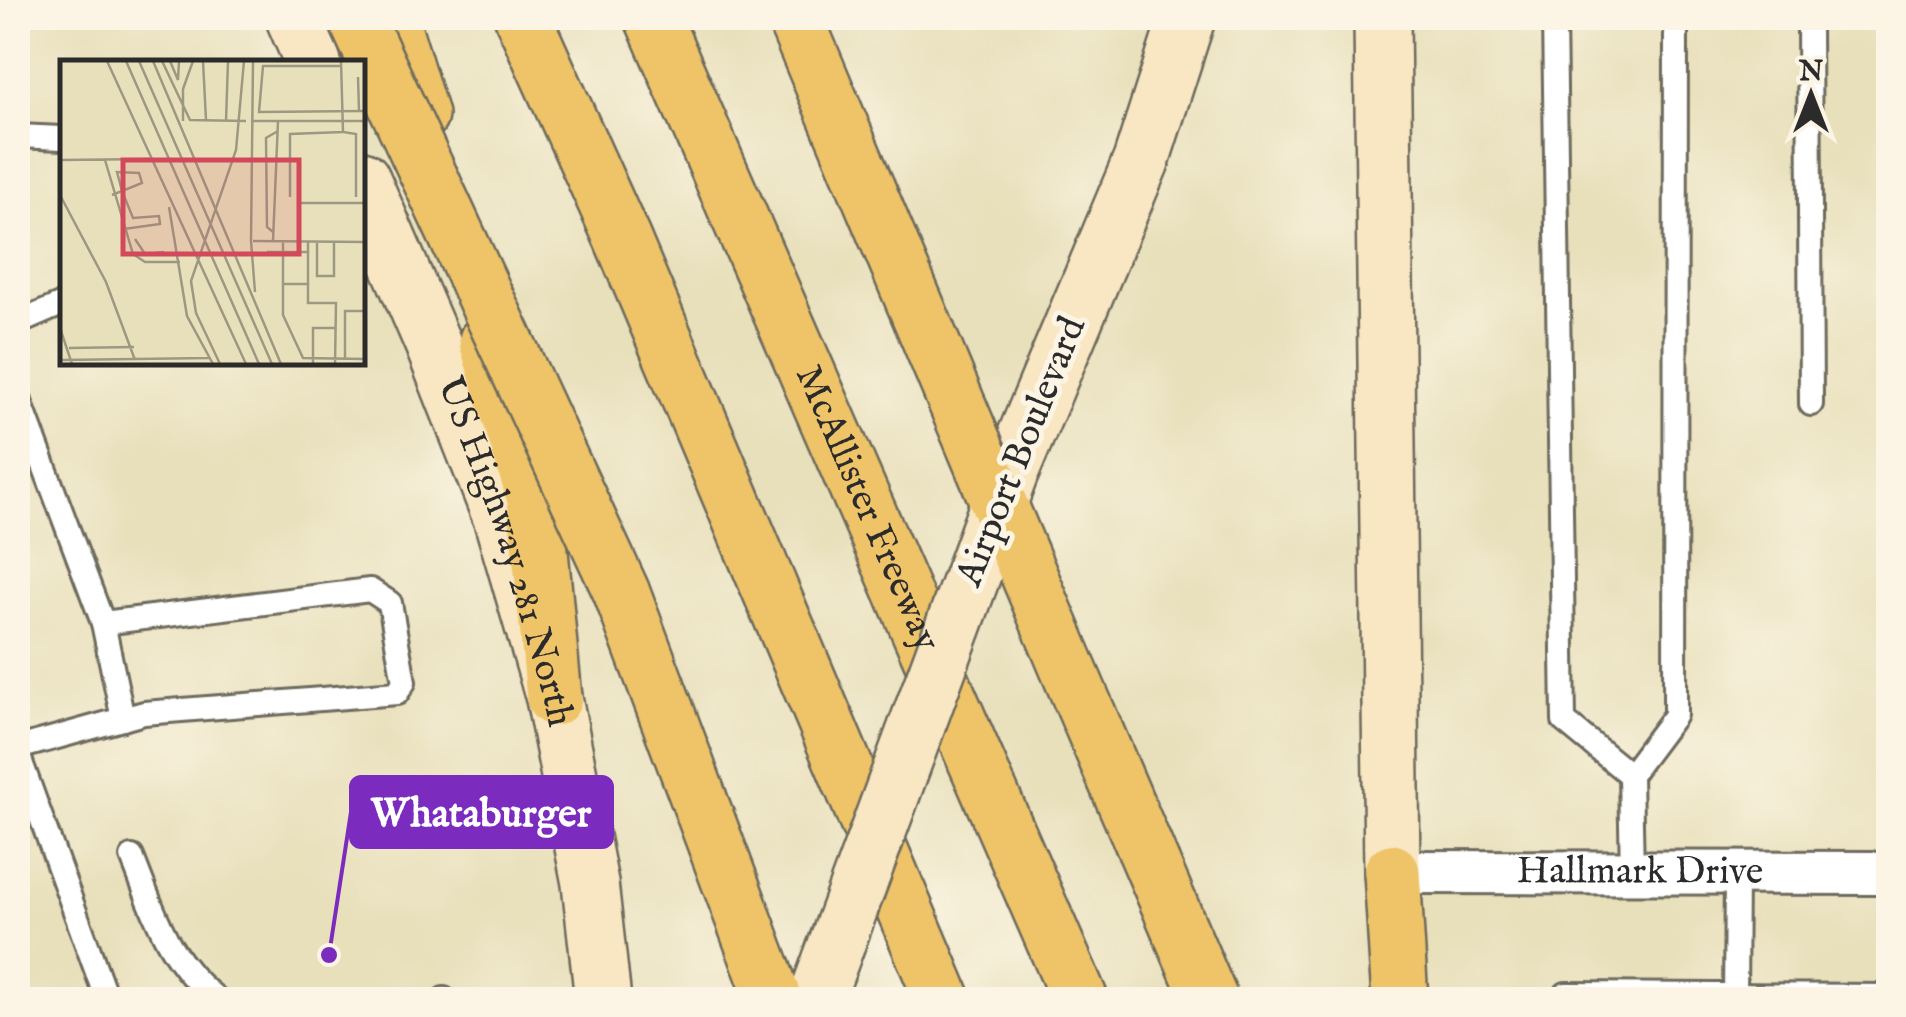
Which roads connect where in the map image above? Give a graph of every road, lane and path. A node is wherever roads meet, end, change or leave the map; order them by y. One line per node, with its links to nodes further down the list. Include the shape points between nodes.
1 (294, 18): 12 (main road)
2 (356, 18): 37 (highway, bridge, via 620,591)
3 (390, 18): 21 (highway, via 534,499)
4 (523, 18): 39 (highway)
5 (653, 18): 40 (highway, McAllister Freeway)
6 (795, 18): 41 (highway, bridge)
7 (1186, 18): 38 (main road, Airport Boulevard, bridge, via 1142,161 1011,470)
8 (1382, 18): 27 (main road)
9 (1554, 18): 24 (lane, via 1564,721)
10 (1676, 18): 24 (lane, via 1675,715)
11 (1810, 18): 19 (lane)
12 (312, 60)
13 (18, 136): 14 (lane)
14 (60, 138)
15 (365, 186): 21 (main road, US Highway 281 North, via 502,520)
16 (60, 305): 17 (lane)
17 (18, 323)
18 (18, 396): 20 (lane)
19 (1810, 404)
20 (104, 623): 22 (lane); 22 (lane, via 370,590 390,602 404,682 397,693)
21 (554, 698): 36 (main road, US Highway 281 North, via 590,883)
22 (123, 718): 23 (lane)
23 (18, 751): 25 (lane)
24 (1630, 775): 28 (lane)
25 (27, 808): 34 (lane)
26 (132, 857): 35 (lane, via 166,943)
27 (1392, 872): 28 (street, Hallmark Drive); 42 (highway)
28 (1632, 873): 30 (street, Hallmark Drive)
29 (1888, 873): 30 (street, Hallmark Drive)
30 (1736, 874): 33 (lane)
31 (1566, 994): 33 (lane)
32 (1888, 996): 33 (lane)
33 (1735, 997)
34 (107, 1000)
35 (218, 1000)
36 (603, 1000)
37 (774, 1000)
38 (816, 1000)
39 (943, 1000)
40 (1080, 1000)
41 (1210, 1000)
42 (1400, 1000)

